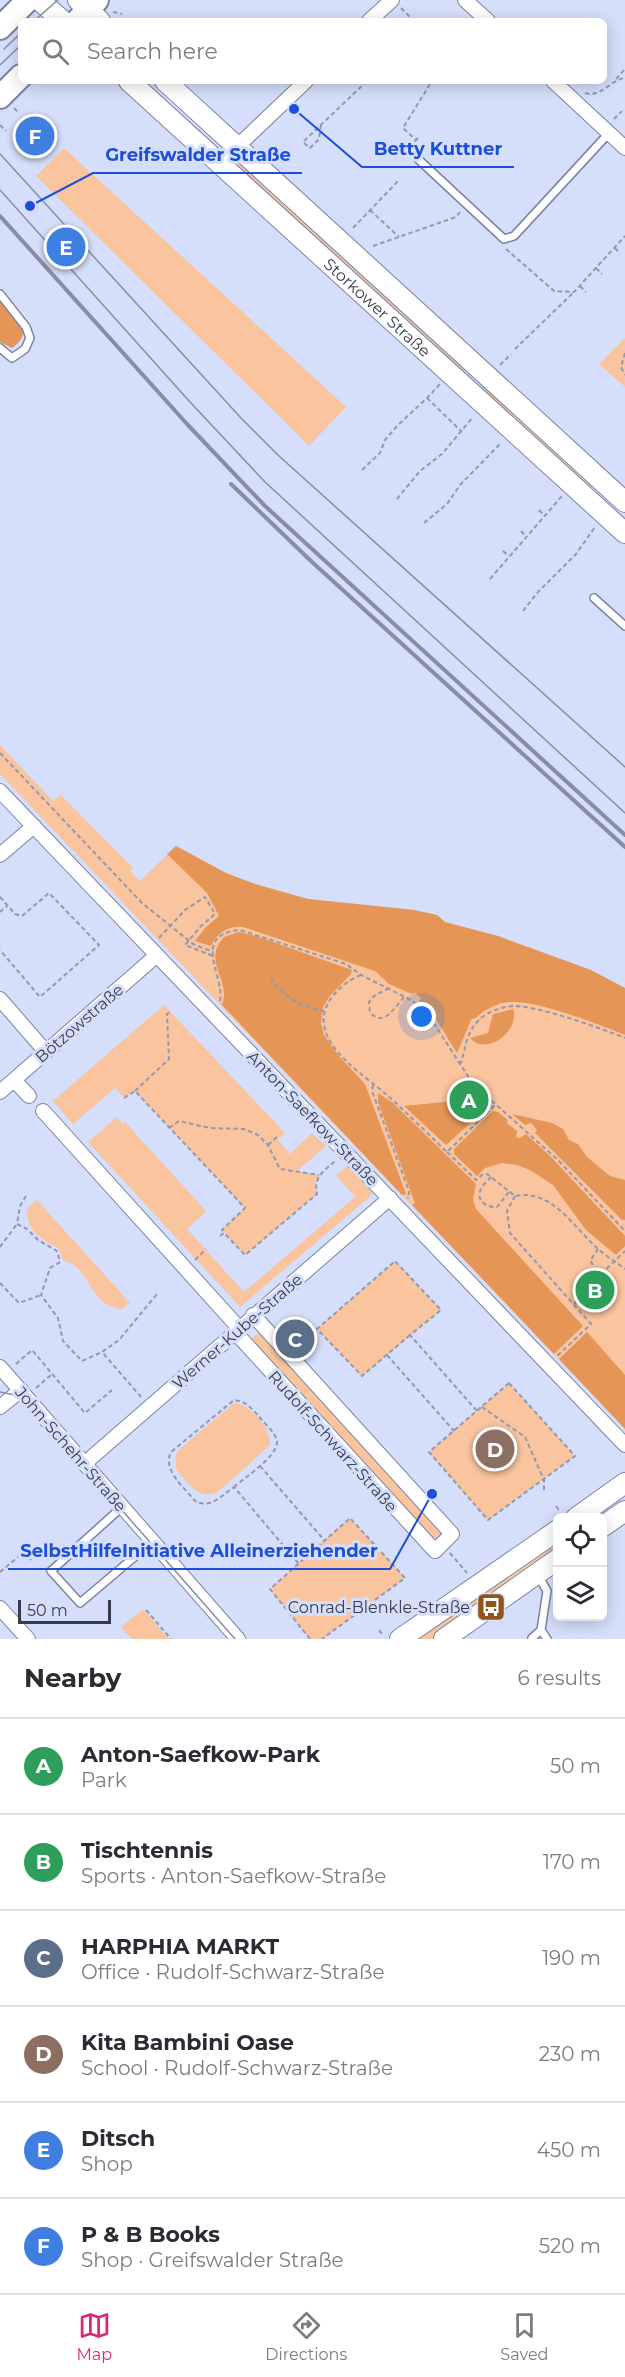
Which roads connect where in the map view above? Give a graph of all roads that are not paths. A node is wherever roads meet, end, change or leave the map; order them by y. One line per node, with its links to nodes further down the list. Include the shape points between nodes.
1 (28, 0): 8 (main road)
2 (39, 0): 5 (street)
3 (392, 0): 6 (street)
4 (465, 0): 7 (street)
5 (60, 18)
6 (372, 18)
7 (485, 18)
8 (0, 28)
9 (18, 81): 14 (main road)
10 (132, 84): 19 (street, Storkower Straße)
11 (168, 84): 16 (street, Storkower Straße)
12 (303, 84): 16 (street)
13 (556, 84): 15 (street)
14 (6, 102)
15 (609, 134): 17 (street); 18 (lane, via 514,236 504,239)
16 (237, 147): 19 (street); 22 (street, Storkower Straße)
17 (625, 148)
18 (418, 159)
19 (220, 163): 22 (street, Storkower Straße)
20 (0, 294): 21 (lane, via 30,338 25,349 12,358)
21 (0, 348)
22 (474, 381): 23 (street, Storkower Straße); 24 (street, Storkower Straße)
23 (625, 502)
24 (625, 533)
25 (594, 598): 26 (lane)
26 (625, 627)
27 (0, 791): 28 (street, Anton-Saefkow-Straße)
28 (34, 826): 29 (street); 30 (street, Anton-Saefkow-Straße)
29 (0, 855)
30 (157, 955): 32 (street, Bötzowstraße); 37 (street, Anton-Saefkow-Straße)
31 (0, 999): 32 (street)
32 (46, 1052): 33 (street, Bötzowstraße)
33 (14, 1080): 34 (street, Bötzowstraße); 35 (street)
34 (0, 1092)
35 (29, 1096)
36 (43, 1111): 39 (street, Rudolf-Schwarz-Straße)
37 (390, 1198): 38 (street, Werner-Kube-Straße); 43 (street, Anton-Saefkow-Straße)
38 (253, 1315): 39 (street, Werner-Kube-Straße); 39 (street, Rudolf-Schwarz-Straße, via 452,1534 443,1544 435,1551)
39 (237, 1330): 44 (street, Werner-Kube-Straße)
40 (0, 1367): 41 (street, John-Schehr-Straße)
41 (21, 1390): 42 (street); 44 (street, John-Schehr-Straße)
42 (0, 1407)
43 (625, 1445)
44 (84, 1464): 46 (street, John-Schehr-Straße)
45 (625, 1483): 48 (street)
46 (122, 1507): 51 (street, John-Schehr-Straße); 51 (lane, via 51,1571 80,1603)
47 (625, 1511): 49 (street)
48 (569, 1513)
49 (607, 1524)
50 (553, 1533): 56 (street)
51 (152, 1542): 59 (street, John-Schehr-Straße)
52 (553, 1563): 53 (street)
53 (537, 1574): 55 (lane, via 547,1591); 60 (street)
54 (0, 1608): 58 (street)
55 (541, 1630): 57 (lane); 61 (lane)
56 (391, 1637)
57 (532, 1638)
58 (28, 1639)
59 (238, 1639)
60 (444, 1639)
61 (548, 1639)

